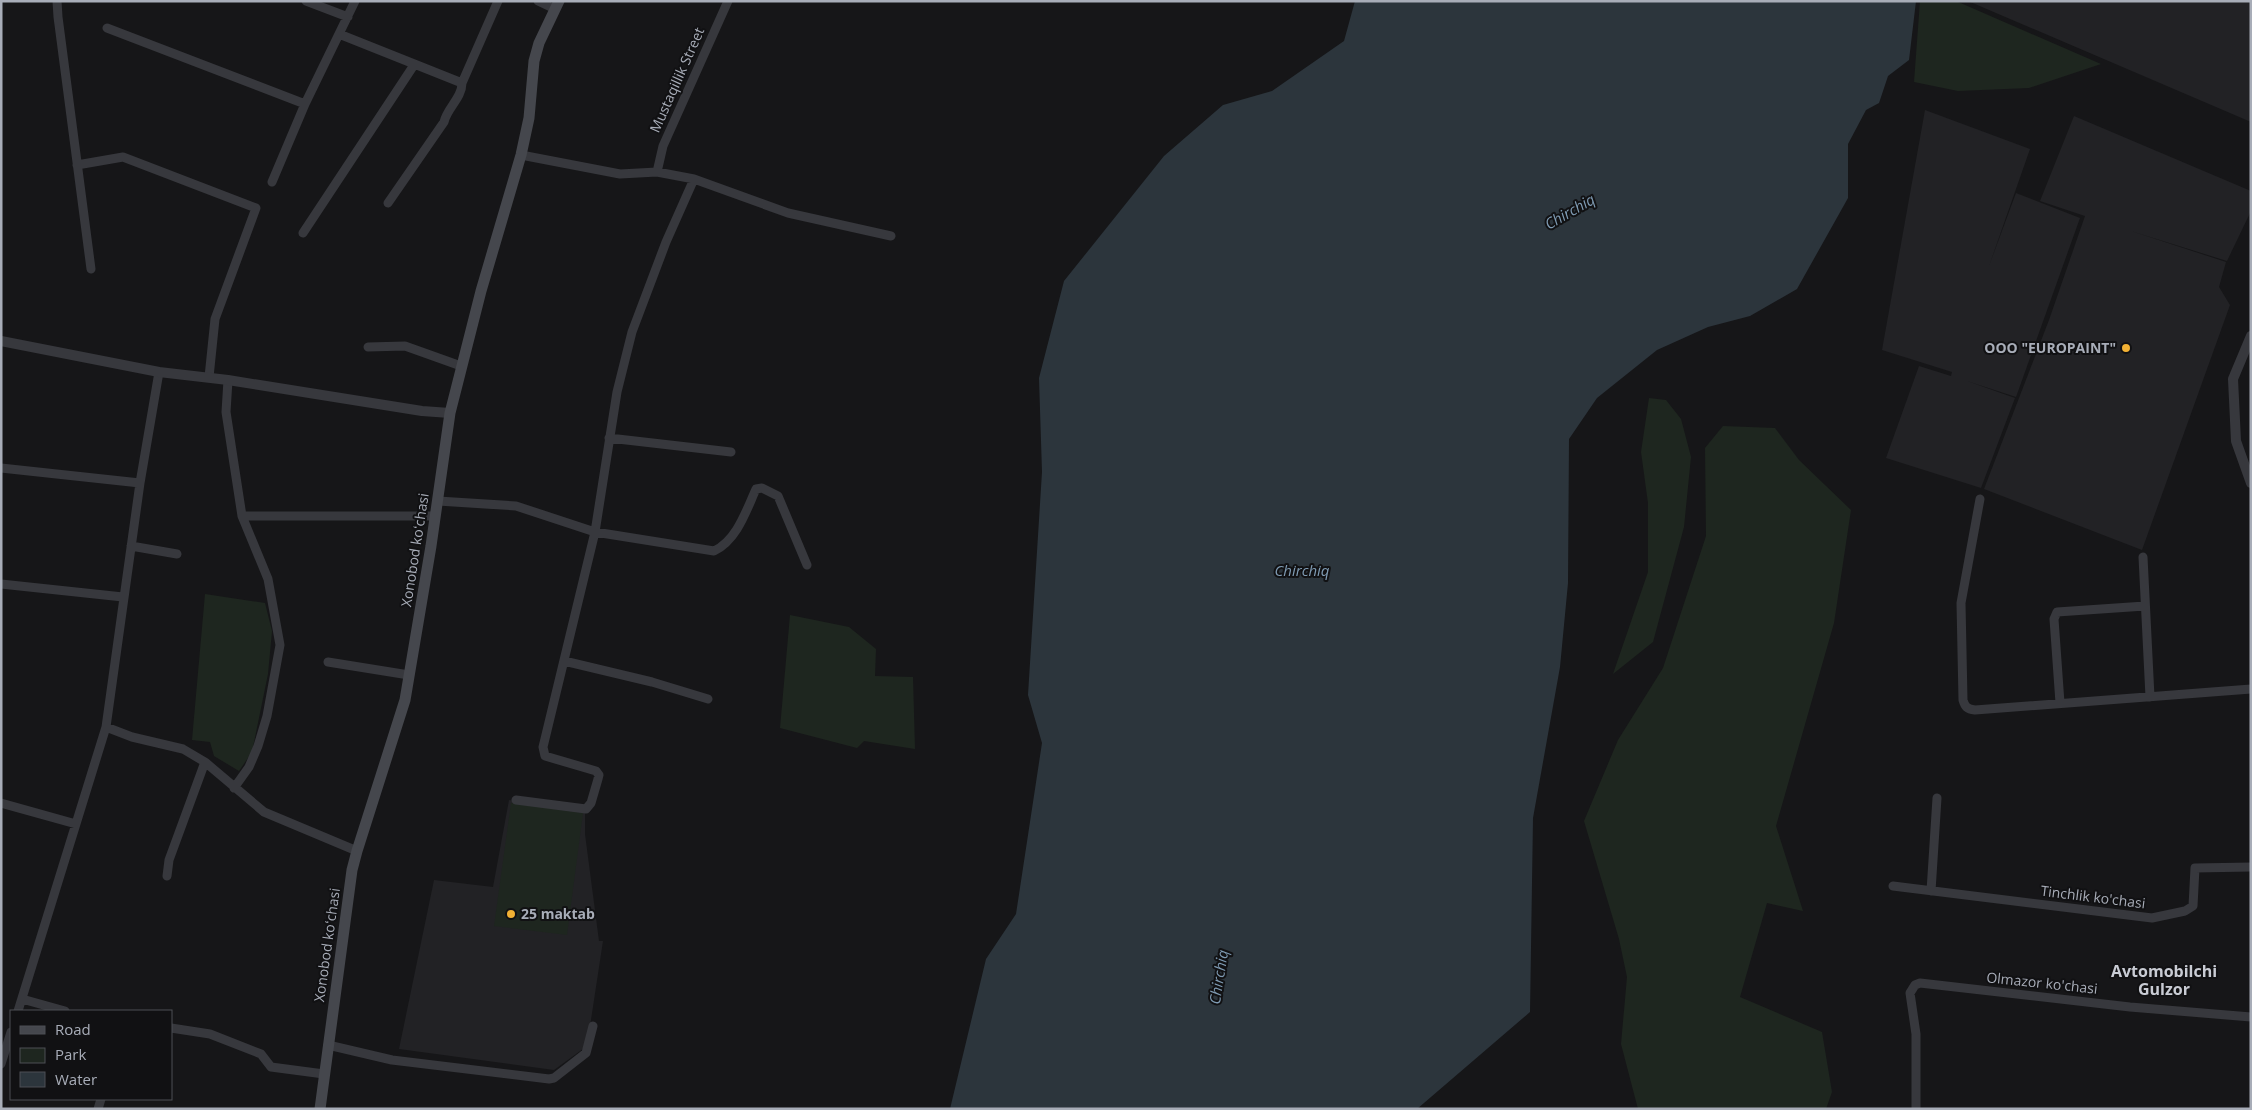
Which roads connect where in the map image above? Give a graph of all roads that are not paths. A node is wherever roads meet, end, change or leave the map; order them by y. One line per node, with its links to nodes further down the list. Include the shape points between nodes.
1 (58, 1): 15 (street)
2 (306, 1): 8 (street)
3 (355, 1): 8 (street)
4 (498, 1): 12 (street)
5 (538, 1): 7 (street)
6 (728, 1): 16 (street, Mustaqillik Street, via 663,146)
7 (557, 5): 14 (main road, Xonobod koʻchasi, via 534,61 529,118)
8 (348, 17): 10 (street)
9 (107, 28): 13 (street)
10 (339, 34): 11 (street); 13 (street)
11 (414, 65): 12 (street); 20 (street)
12 (462, 83): 19 (street, via 462,90 444,122)
13 (305, 104): 18 (street)
14 (521, 155): 16 (street, via 620,174); 26 (main road, Xonobod koʻchasi)
15 (77, 165): 22 (street); 28 (street, via 123,157 256,208 215,319)
16 (657, 172): 17 (street)
17 (694, 179): 21 (street, via 788,213); 31 (street, via 632,332)
18 (272, 182)
19 (388, 203)
20 (303, 233)
21 (891, 236)
22 (91, 269)
23 (2251, 336): 35 (street, via 2233,379 2236,441)
24 (1, 341): 27 (street)
25 (368, 346): 26 (street, via 404,346)
26 (461, 366): 30 (main road, Xonobod koʻchasi)
27 (159, 372): 28 (street); 34 (street)
28 (209, 377): 29 (street)
29 (228, 380): 30 (street); 38 (street, via 226,412)
30 (450, 413): 37 (main road, Xonobod koʻchasi)
31 (609, 438): 32 (street); 40 (street)
32 (731, 452)
33 (1, 468): 34 (street)
34 (140, 483): 41 (street)
35 (2251, 483)
36 (1980, 499): 54 (street, via 1961,603 1964,705 1975,710)
37 (438, 501): 39 (main road, Xonobod koʻchasi); 40 (street, via 516,506)
38 (242, 516): 39 (street); 57 (street, via 268,579 280,645 258,746 249,767)
39 (436, 516): 50 (main road, Xonobod koʻchasi)
40 (595, 532): 44 (street, via 714,552 737,530 756,489 762,488 778,496); 48 (street)
41 (131, 546): 42 (street); 46 (street)
42 (178, 554)
43 (2143, 557): 47 (street)
44 (807, 565)
45 (1, 584): 46 (street)
46 (123, 597): 55 (street)
47 (2145, 606): 52 (street); 54 (street, via 2062,610 2055,615)
48 (564, 661): 53 (street); 59 (street, via 543,752 550,759 598,773 590,803 582,809)
49 (328, 662): 50 (street)
50 (409, 675): 62 (main road, Xonobod koʻchasi, via 405,700)
51 (2251, 689): 52 (street)
52 (2150, 697): 54 (street)
53 (708, 699)
54 (2060, 703)
55 (106, 727): 56 (street, via 183,749); 61 (street)
56 (205, 762): 57 (street); 64 (street, via 169,860)
57 (234, 788): 62 (street, via 264,812)
58 (1937, 798): 66 (street)
59 (516, 800)
60 (1, 803): 61 (street)
61 (76, 824): 67 (street)
62 (357, 851): 74 (main road, Xonobod koʻchasi)
63 (2251, 867): 66 (street, Tinchlik ko'chasi, via 2195,868 2193,906 2186,911 2152,918)
64 (167, 876)
65 (1893, 886): 66 (street, Tinchlik ko'chasi)
66 (1931, 891)
67 (22, 999): 68 (street); 69 (street)
68 (18, 1010)
69 (61, 1010)
70 (2251, 1017): 78 (street, Olmazor ko'chasi, via 1920,983 1910,993 1916,1034)
71 (593, 1026): 74 (street, via 586,1053 549,1079 392,1060)
72 (172, 1028): 76 (street, via 210,1034 261,1054 271,1067)
73 (10, 1035): 75 (street)
74 (328, 1045): 76 (main road, Xonobod koʻchasi)
75 (1, 1064)
76 (324, 1074): 77 (main road, Xonobod koʻchasi)
77 (320, 1109)
78 (1916, 1109)

